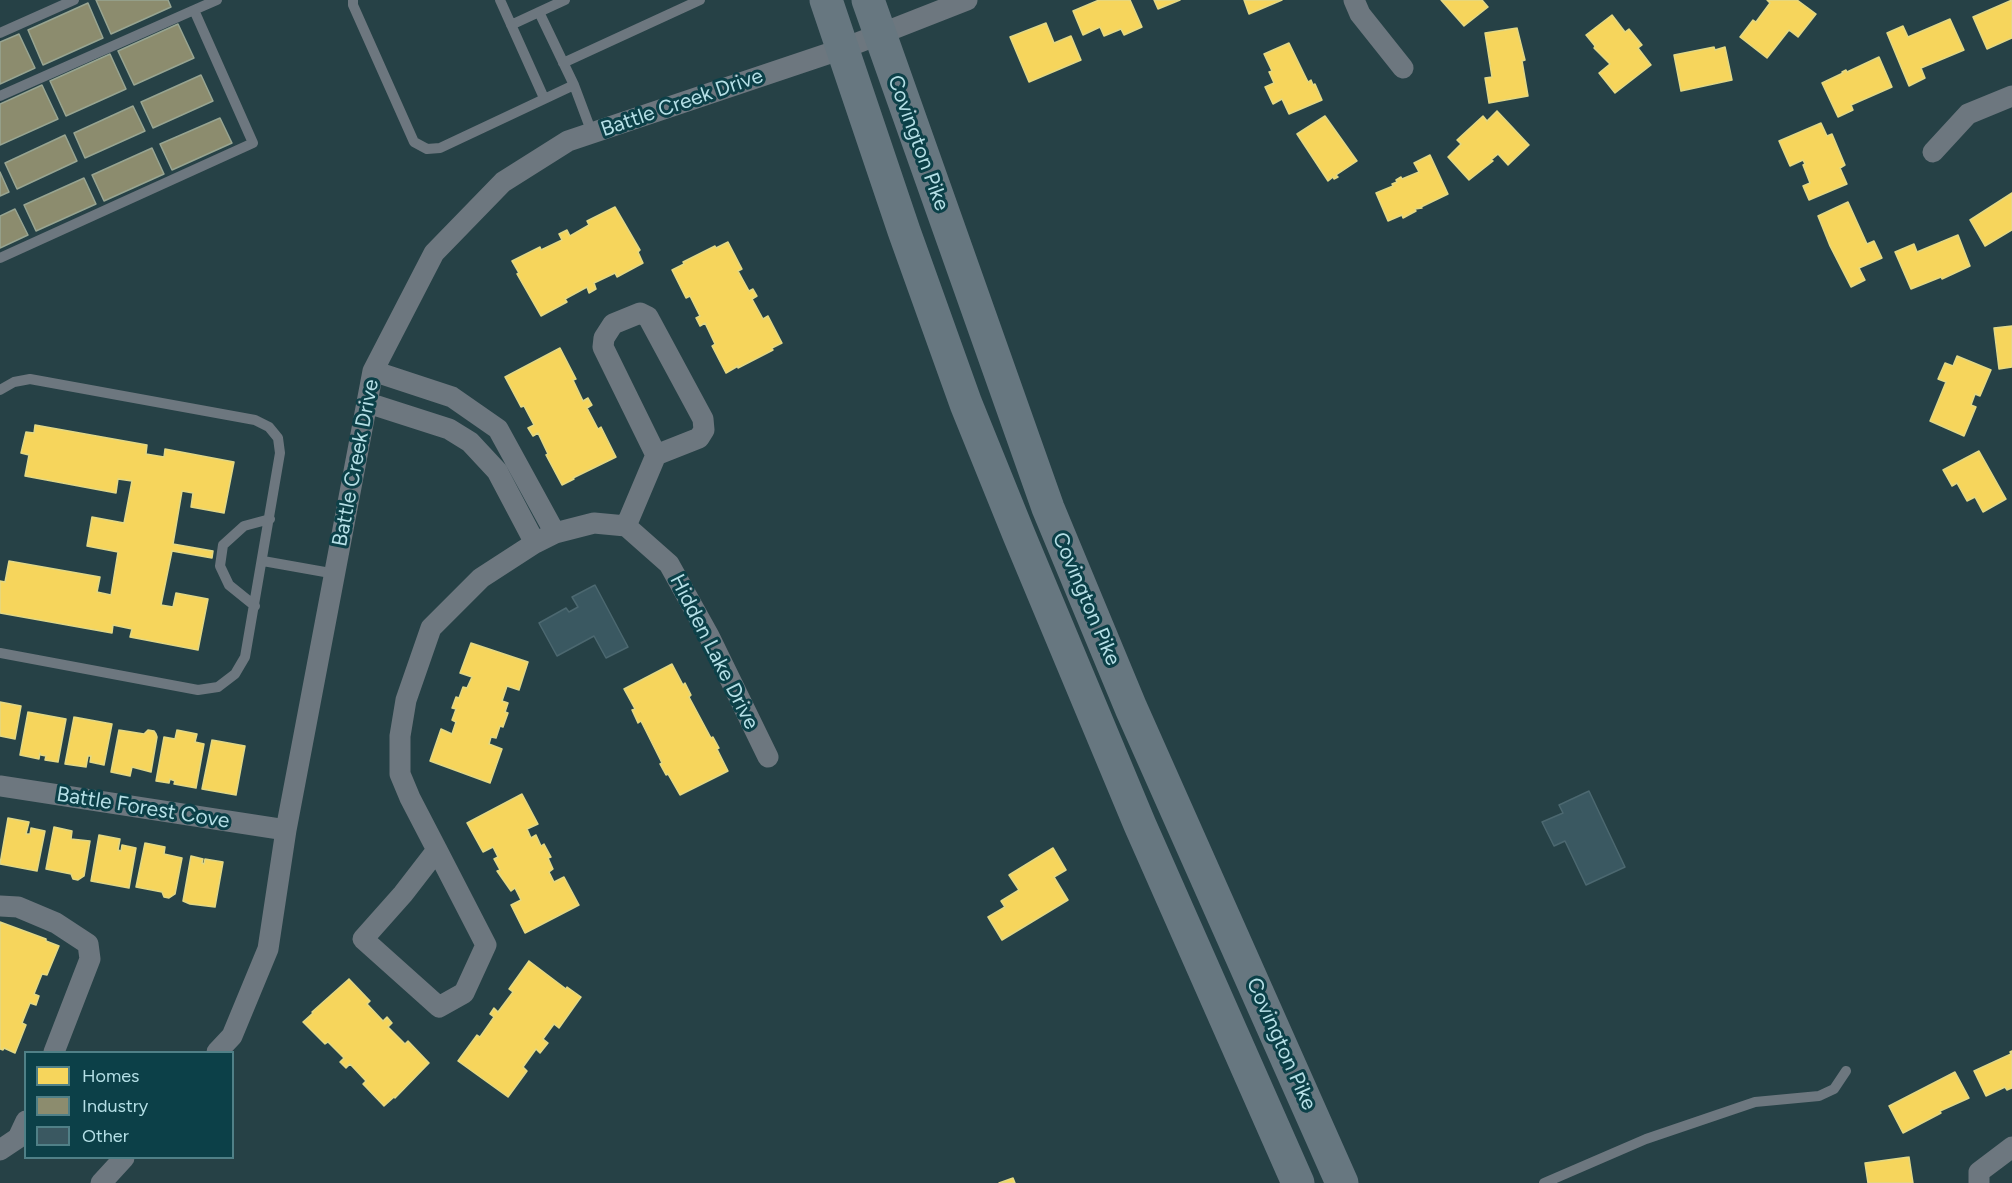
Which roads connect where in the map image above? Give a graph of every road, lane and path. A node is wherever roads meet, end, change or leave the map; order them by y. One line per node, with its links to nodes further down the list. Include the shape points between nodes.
1 (74, 0): 14 (lane)
2 (217, 0): 11 (lane)
3 (353, 0): 22 (lane, via 414,142 427,149 440,148)
4 (500, 0): 13 (lane)
5 (565, 0): 12 (lane)
6 (700, 0): 17 (lane)
7 (826, 0): 16 (main road, Covington Pike)
8 (868, 0): 15 (main road, Covington Pike)
9 (967, 0): 15 (street, Battle Creek Drive)
10 (1354, 0): 18 (street, via 1360,14)
11 (194, 10): 20 (lane); 25 (lane, via 253,143)
12 (539, 12): 13 (lane); 17 (lane)
13 (511, 25): 22 (lane)
14 (0, 33)
15 (879, 35): 16 (street, Battle Creek Drive); 36 (main road, Covington Pike, via 1048,508)
16 (842, 49): 23 (street, Battle Creek Drive); 36 (main road, Covington Pike, via 966,404)
17 (563, 63): 19 (lane)
18 (1403, 68)
19 (574, 85): 22 (lane); 23 (lane)
20 (0, 96)
21 (2012, 96): 24 (street, via 1968,114)
22 (544, 98)
23 (592, 134): 26 (street, Battle Creek Drive, via 568,141 503,182 434,253)
24 (1933, 152)
25 (0, 258)
26 (373, 371): 28 (street, Battle Creek Drive); 32 (street, via 452,397 498,429)
27 (0, 390): 30 (lane, via 30,379 255,420 269,427 278,438 280,453)
28 (368, 403): 33 (street, via 449,429 470,442 497,471); 35 (street, Battle Creek Drive)
29 (656, 455): 29 (street, via 603,346 613,324 640,313 648,317 703,418 704,430 699,438); 31 (street)
30 (270, 519): 34 (lane); 37 (lane, via 244,526 223,545 220,566 229,585)
31 (626, 526): 32 (street, via 594,523); 39 (street, Hidden Lake Drive, via 669,564)
32 (555, 533): 33 (street)
33 (535, 543): 42 (street, via 481,578 431,628 406,699 399,736 400,774)
34 (263, 561): 35 (lane); 37 (lane)
35 (336, 574): 41 (street, Battle Creek Drive)
36 (1062, 590): 47 (main road, Covington Pike, via 1131,708)
37 (255, 606): 38 (lane, via 245,657 235,674 218,687 198,690)
38 (0, 653)
39 (768, 757)
40 (0, 786): 41 (street, Battle Forest Cove)
41 (286, 830): 45 (street, Battle Creek Drive, via 268,949 232,1036)
42 (437, 850): 42 (street, via 486,945 464,993 439,1007 363,939)
43 (0, 906): 44 (street, via 18,907 56,923 88,944 90,959)
44 (55, 1051)
45 (219, 1051)
46 (1846, 1071): 55 (lane, via 1833,1089 1819,1096 1755,1102 1646,1139)
47 (1282, 1098): 53 (main road, Covington Pike); 54 (main road, Covington Pike)
48 (24, 1125): 50 (street, via 18,1137)
49 (2012, 1147): 56 (street, via 1979,1172)
50 (0, 1150)
51 (123, 1159): 52 (street)
52 (101, 1183)
53 (1298, 1183)
54 (1342, 1183)
55 (1544, 1183)
56 (1979, 1183)

